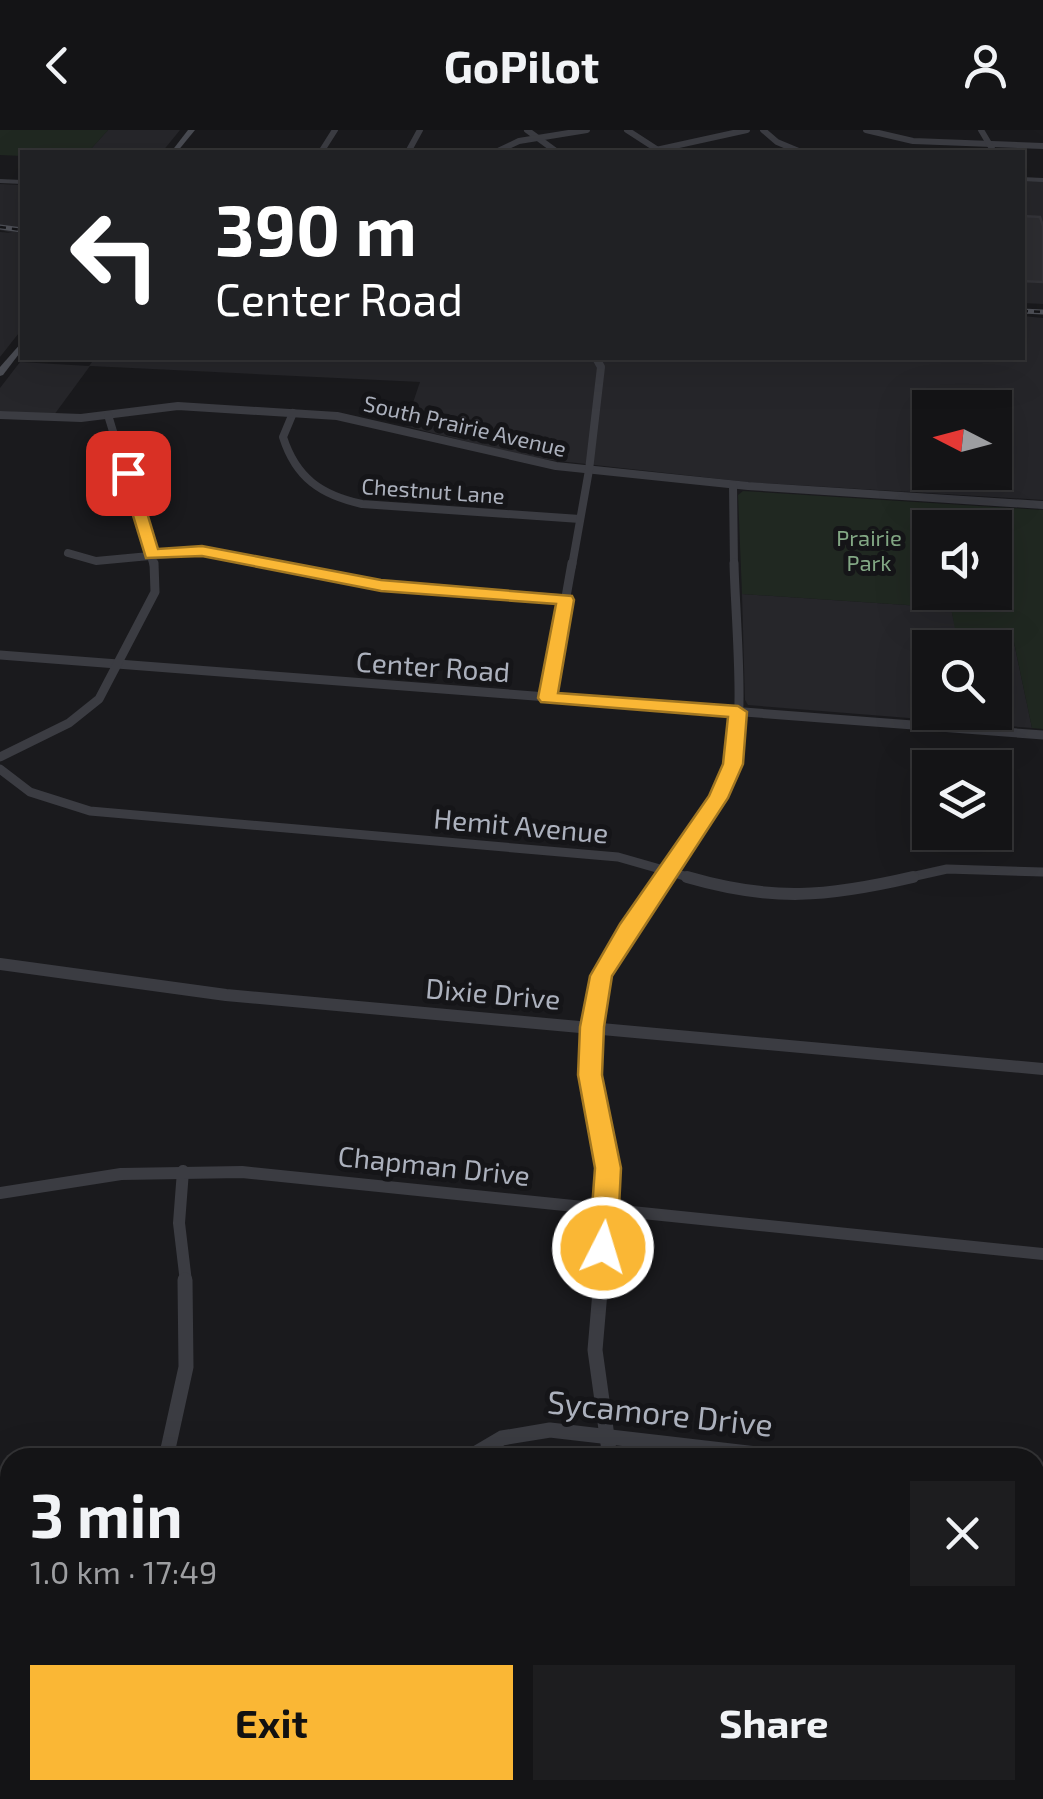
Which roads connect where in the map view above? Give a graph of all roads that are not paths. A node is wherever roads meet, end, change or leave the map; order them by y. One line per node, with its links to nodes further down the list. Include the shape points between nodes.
1 (192, 130): 12 (main road)
2 (527, 130): 9 (street)
3 (587, 130): 9 (street)
4 (627, 130): 15 (street)
5 (747, 130): 16 (street)
6 (764, 130): 17 (street)
7 (866, 130): 10 (street, via 904,140)
8 (981, 130): 10 (street)
9 (537, 138): 13 (street); 14 (street)
10 (990, 144): 11 (street); 18 (street)
11 (1043, 146)
12 (176, 150)
13 (499, 150)
14 (554, 150)
15 (657, 150)
16 (662, 150)
17 (796, 150)
18 (993, 150)
19 (20, 348): 21 (main road)
20 (597, 360): 25 (street)
21 (0, 374)
22 (293, 413): 23 (street, South Prairie Avenue, via 167,406); 25 (street, South Prairie Avenue, via 360,420 508,458); 28 (street, Chestnut Lane, via 283,436 286,449 300,478 325,494 362,504)
23 (108, 414): 24 (street, South Prairie Avenue); 30 (street)
24 (0, 415)
25 (589, 470): 26 (street, South Prairie Avenue); 28 (street)
26 (733, 485): 27 (street, South Prairie Avenue); 35 (street)
27 (1043, 505)
28 (580, 518): 31 (street)
29 (68, 554): 30 (street, via 96,562)
30 (152, 555): 31 (street, via 202,551 381,586); 33 (street, via 155,592)
31 (566, 600): 34 (street)
32 (0, 655): 33 (street, Center Road)
33 (118, 665): 34 (street, Center Road); 37 (street, via 90,708)
34 (548, 698): 35 (street, Center Road)
35 (738, 712): 36 (street, Center Road); 39 (street, via 728,778)
36 (1043, 735)
37 (0, 757)
38 (0, 769): 39 (street, Hemit Avenue, via 30,792 90,811 618,857)
39 (669, 870): 40 (street, Hemit Avenue, via 783,896 842,892 948,869); 42 (street, via 609,958)
40 (1043, 872)
41 (0, 964): 42 (street, Dixie Drive, via 226,995)
42 (592, 1027): 43 (street, Dixie Drive); 46 (street, via 590,1075 608,1168)
43 (1043, 1069)
44 (183, 1171): 45 (street, Chapman Drive); 46 (street, Chapman Drive); 49 (street, via 178,1204 188,1352)
45 (0, 1193)
46 (606, 1209): 47 (street, Chapman Drive); 48 (street, via 596,1350)
47 (1043, 1254)
48 (605, 1435): 50 (street, Sycamore Drive, via 520,1432); 51 (street); 52 (street, Sycamore Drive)
49 (169, 1448)
50 (488, 1448)
51 (608, 1448)
52 (711, 1448)

